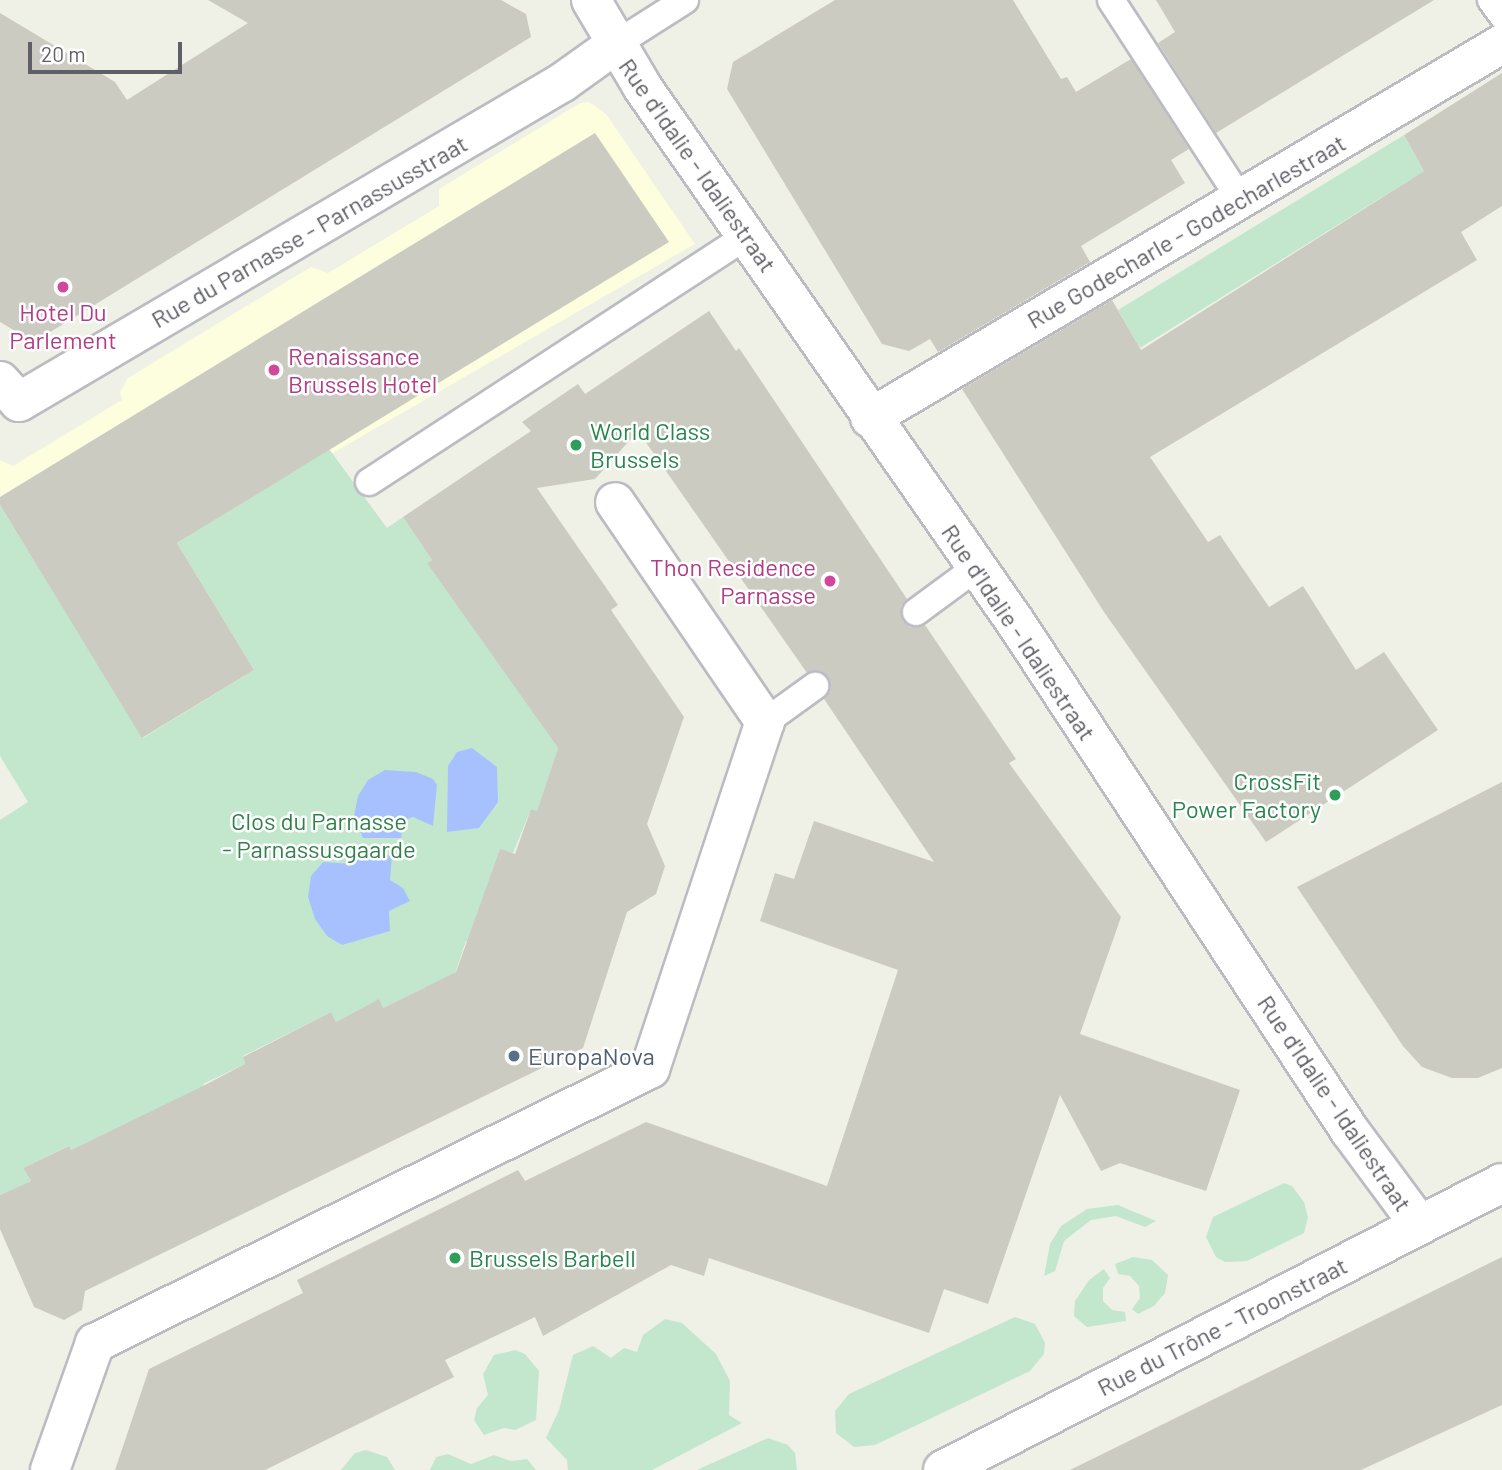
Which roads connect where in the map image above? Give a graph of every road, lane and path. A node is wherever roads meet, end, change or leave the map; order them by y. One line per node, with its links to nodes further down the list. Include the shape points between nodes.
1 (590, 0): 6 (street, Rue d'Idalie - Idaliestraat)
2 (685, 0): 6 (lane)
3 (1111, 0): 8 (lane)
4 (1491, 0): 5 (lane)
5 (1502, 15)
6 (616, 44): 9 (street, Rue d'Idalie - Idaliestraat); 10 (street, Rue du Parnasse - Parnassusstraat, via 563,82)
7 (1502, 44): 8 (street, Rue Godecharle - Godecharlestraat)
8 (1241, 200): 11 (street, Rue Godecharle - Godecharlestraat)
9 (748, 235): 11 (street, Rue d'Idalie - Idaliestraat); 12 (lane)
10 (6, 399)
11 (870, 418): 14 (street, Rue d'Idalie - Idaliestraat)
12 (369, 482)
13 (615, 502): 17 (street)
14 (977, 567): 15 (lane); 19 (street, Rue d'Idalie - Idaliestraat, via 1350,1131)
15 (916, 612)
16 (815, 685): 17 (lane)
17 (765, 722): 20 (street, via 650,1069 95,1343)
18 (1502, 1183): 19 (street, Rue du Trône - Troonstraat)
19 (1418, 1223): 21 (street, Rue du Trône - Troonstraat)
20 (50, 1470)
21 (943, 1470)

